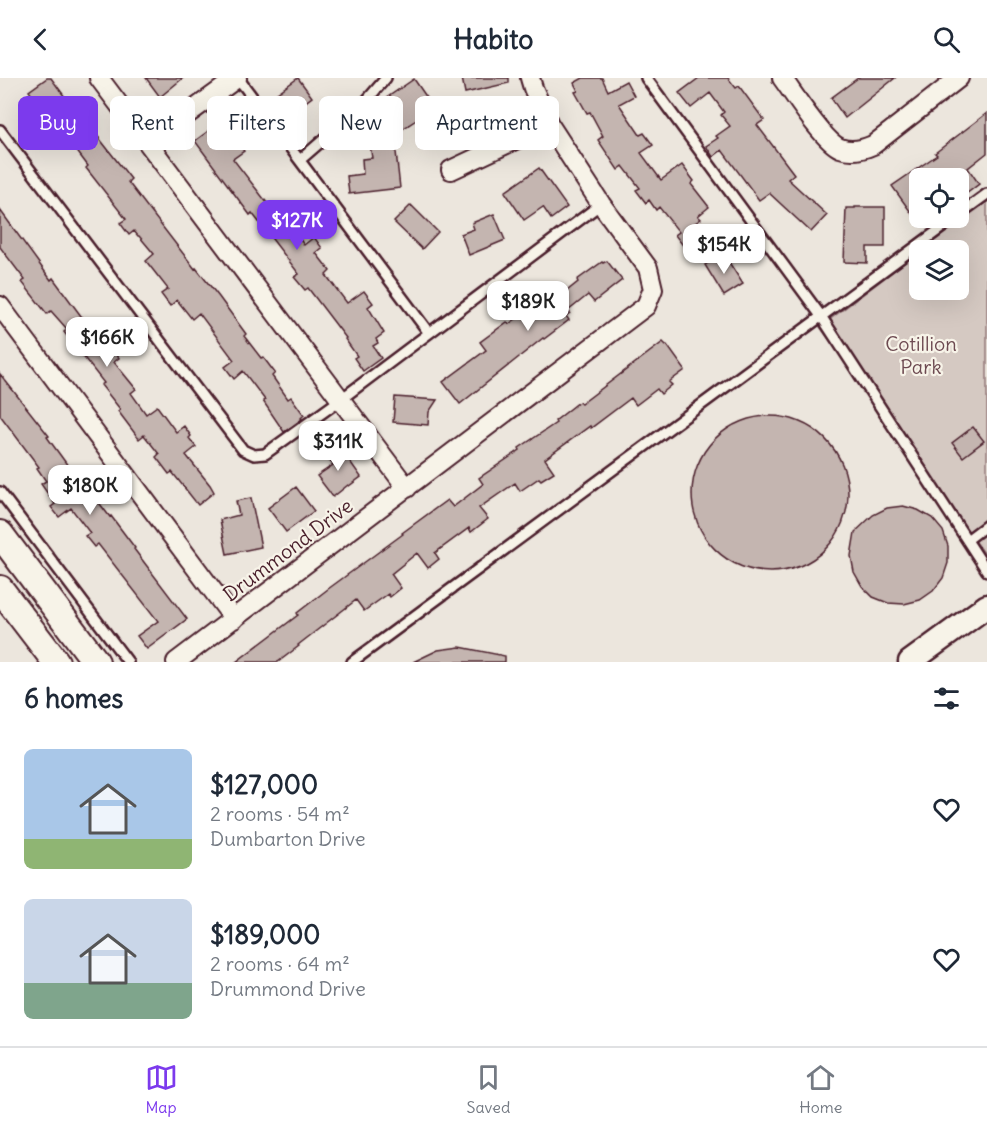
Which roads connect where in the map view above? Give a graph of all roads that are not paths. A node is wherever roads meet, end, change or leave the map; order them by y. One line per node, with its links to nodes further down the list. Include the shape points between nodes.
1 (99, 78): 8 (street)
2 (237, 78): 10 (street); 15 (lane)
3 (386, 78): 15 (lane, via 360,108)
4 (530, 78): 9 (street, Drummond Drive)
5 (646, 78): 22 (lane)
6 (782, 78): 7 (street, via 826,138 839,148 852,150 873,145)
7 (959, 78)
8 (113, 96)
9 (537, 96)
10 (195, 109)
11 (0, 130): 24 (lane, via 243,450 265,454)
12 (559, 139): 18 (street, Drummond Drive)
13 (153, 150): 24 (street)
14 (495, 150): 16 (street)
15 (300, 160): 23 (lane)
16 (451, 171)
17 (987, 194): 19 (lane)
18 (601, 204): 23 (lane); 25 (street, Drummond Drive, via 648,268 653,290 646,306)
19 (969, 207)
20 (941, 228): 22 (lane)
21 (0, 306): 33 (street)
22 (821, 316): 29 (lane); 38 (lane)
23 (429, 333): 24 (lane)
24 (340, 400): 25 (street)
25 (407, 488): 33 (street, Drummond Drive)
26 (0, 492): 36 (lane)
27 (987, 525): 29 (lane)
28 (0, 534): 35 (main road)
29 (967, 540): 30 (lane)
30 (987, 571)
31 (3, 601): 34 (main road)
32 (987, 606): 39 (street)
33 (234, 619): 37 (street, Drummond Drive)
34 (56, 662)
35 (96, 662)
36 (128, 662)
37 (176, 662)
38 (352, 662)
39 (910, 662)

